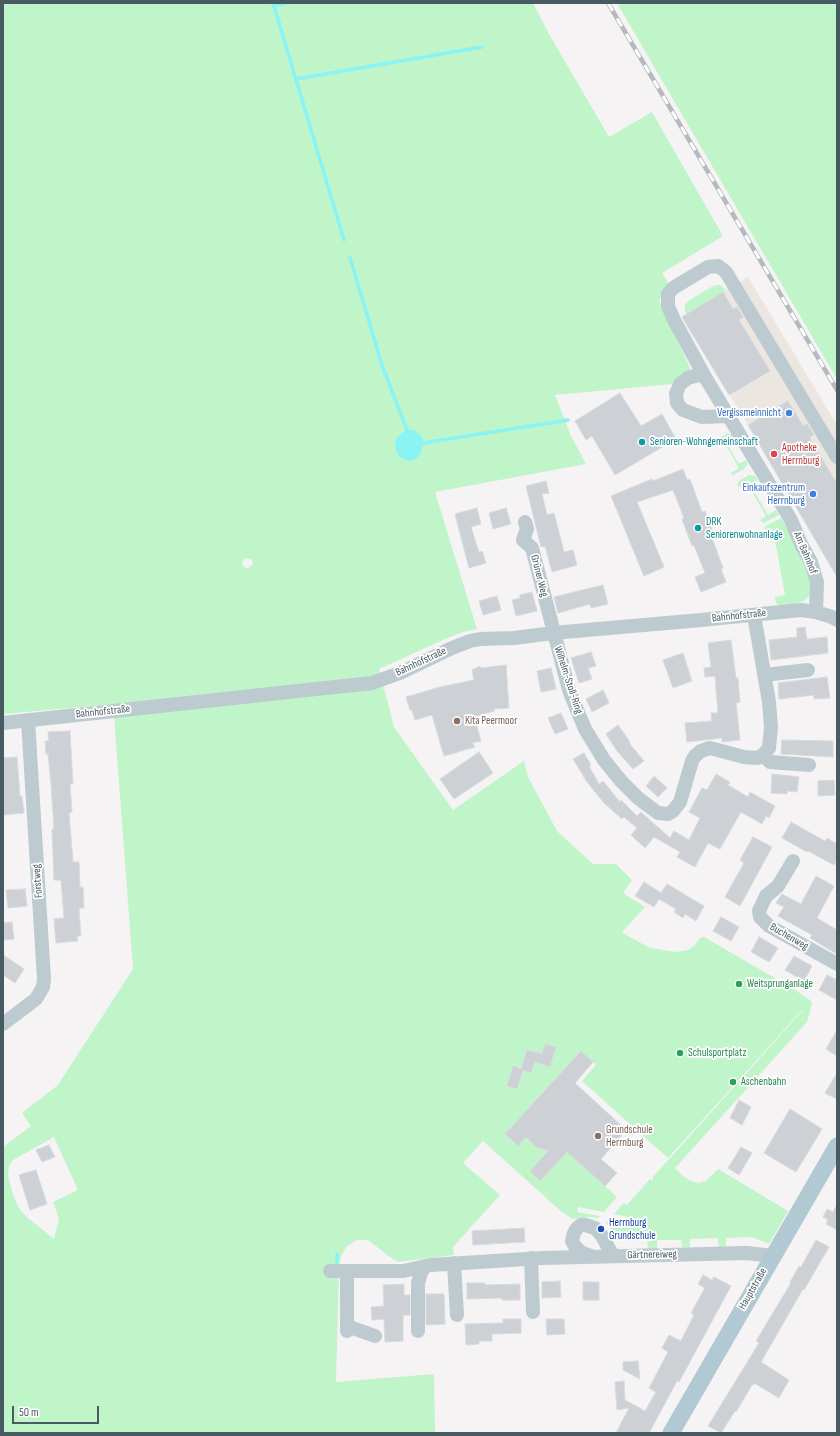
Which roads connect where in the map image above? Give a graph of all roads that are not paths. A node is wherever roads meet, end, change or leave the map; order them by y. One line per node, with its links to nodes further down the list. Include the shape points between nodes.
1 (705, 377): 2 (street, Am Bahnhof); 2 (street, via 698,375 680,384 676,403 683,410 702,417); 3 (street, Am Bahnhof, via 674,320 668,306 668,294 673,288 708,267 718,266 726,272)
2 (729, 416): 5 (street, Am Bahnhof, via 789,516 800,544 811,562 817,582)
3 (837, 457)
4 (525, 522): 8 (street, Grüner Weg, via 527,529 523,540 532,548)
5 (816, 612): 6 (street, Bahnhofstraße, via 801,610); 7 (street, Bahnhofstraße)
6 (754, 615): 8 (street, Bahnhofstraße); 10 (street)
7 (837, 620)
8 (553, 633): 11 (street, Bahnhofstraße, via 470,641 372,683); 13 (street, Wilhelm-Stoll-Ring, via 569,690 585,729 604,760 622,781 638,798 658,813 668,814 680,802 692,761 701,751 710,748 751,758)
9 (808, 670): 10 (street)
10 (764, 675): 13 (street, via 771,727 768,748)
11 (28, 720): 12 (street, Bahnhofstraße); 17 (street, Forstweg, via 44,979 43,987 36,999)
12 (3, 723)
13 (763, 755): 14 (street, Wilhelm-Stoll-Ring, via 770,762)
14 (809, 765)
15 (793, 861): 16 (street, Buchenweg, via 778,886 766,896 759,912 760,917 769,926)
16 (837, 964)
17 (3, 1024)
18 (837, 1146): 20 (main road, Hauptstraße)
19 (613, 1256): 20 (street, Gärtnereiweg, via 747,1253); 21 (street, Gärtnereiweg); 21 (street, via 596,1227 581,1226 577,1228 572,1241 582,1253)
20 (773, 1256): 31 (main road, Hauptstraße)
21 (592, 1257): 22 (street, Gärtnereiweg)
22 (531, 1258): 23 (street, Gärtnereiweg); 27 (street)
23 (454, 1263): 24 (street, Gärtnereiweg); 28 (street)
24 (426, 1266): 25 (street, Gärtnereiweg, via 403,1271); 29 (street, via 418,1284)
25 (347, 1271): 26 (street, Gärtnereiweg); 30 (street, via 347,1328)
26 (330, 1272)
27 (533, 1312)
28 (457, 1315)
29 (418, 1331)
30 (375, 1336)
31 (670, 1433)

